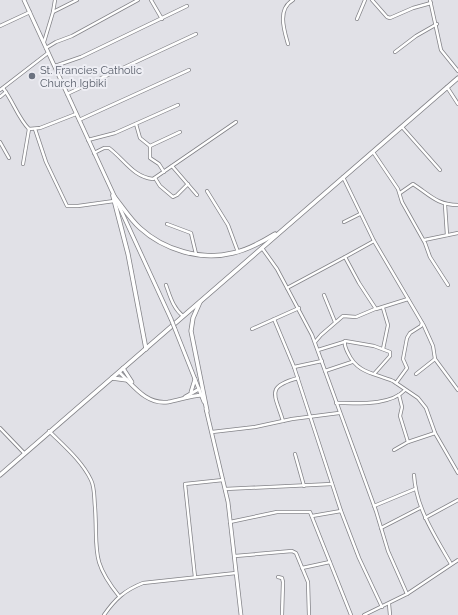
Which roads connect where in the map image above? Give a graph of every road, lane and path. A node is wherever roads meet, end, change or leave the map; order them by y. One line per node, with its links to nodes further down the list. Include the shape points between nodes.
1 (24, 0): 12 (street)
2 (55, 0): 13 (street)
3 (77, 0): 13 (street)
4 (138, 0): 21 (street)
5 (151, 0): 14 (street)
6 (293, 0): 9 (street)
7 (365, 0): 15 (street)
8 (372, 0): 10 (street, via 390,18)
9 (288, 1): 20 (street, via 283,26)
10 (431, 1): 16 (street)
11 (188, 6): 14 (street)
12 (30, 12): 17 (street); 19 (street)
13 (53, 12): 19 (street)
14 (162, 18): 24 (street, via 81,57)
15 (357, 19)
16 (437, 24): 22 (street); 26 (street, via 441,50)
17 (0, 26)
18 (196, 34): 31 (street)
19 (44, 42): 21 (street)
20 (288, 44)
21 (46, 48): 23 (street)
22 (395, 52)
23 (48, 53): 24 (street); 29 (street)
24 (55, 66): 31 (street)
25 (189, 70): 36 (street)
26 (458, 72)
27 (458, 78): 28 (main road)
28 (448, 87): 33 (street); 39 (main road)
29 (1, 89): 30 (street)
30 (6, 92): 32 (street); 40 (street, via 24,125)
31 (67, 94): 35 (street)
32 (0, 97)
33 (458, 104)
34 (178, 105): 38 (street)
35 (76, 114): 36 (street); 41 (street)
36 (79, 120): 43 (street)
37 (236, 122): 50 (street)
38 (136, 124): 43 (street); 45 (street, via 140,138)
39 (402, 127): 46 (main road); 51 (street)
40 (29, 129): 41 (street); 49 (street)
41 (35, 129): 60 (street, via 46,162 67,206)
42 (180, 132): 45 (street)
43 (88, 140): 47 (street)
44 (0, 142): 48 (street)
45 (150, 146): 52 (street, via 150,158 159,164)
46 (372, 152): 53 (main road); 57 (street)
47 (94, 153): 54 (street, via 109,148 138,175); 58 (street)
48 (9, 158)
49 (23, 164)
50 (172, 166): 52 (street); 55 (street)
51 (440, 170)
52 (164, 172): 54 (street)
53 (343, 177): 63 (street); 66 (main road)
54 (155, 178): 55 (street, via 173,197)
55 (188, 184): 59 (street)
56 (207, 191): 72 (street, via 228,225)
57 (400, 193): 61 (street, via 413,184); 69 (street, via 402,202)
58 (113, 195): 60 (main road); 73 (main road, via 140,228 154,238 171,248); 105 (street, bridge, via 171,319)
59 (197, 195)
60 (114, 201): 91 (main road, via 128,254)
61 (445, 205): 62 (street); 68 (street)
62 (458, 205)
63 (360, 214): 64 (street); 70 (street)
64 (344, 222)
65 (167, 224): 73 (street, via 191,233)
66 (280, 232): 71 (main road); 72 (main road)
67 (458, 233): 68 (street)
68 (447, 235): 69 (street)
69 (424, 240): 76 (street, via 430,257)
70 (374, 241): 74 (street); 80 (street)
71 (262, 248): 77 (street, via 270,257); 79 (main road)
72 (238, 252): 73 (main road, via 223,255)
73 (196, 254)
74 (346, 257): 77 (street); 83 (street)
75 (166, 285): 84 (street, via 172,302)
76 (448, 285)
77 (287, 288): 81 (street)
78 (324, 295): 86 (street)
79 (203, 298): 84 (main road); 117 (main road, via 193,318 191,330)
80 (408, 299): 82 (street); 87 (street)
81 (299, 308): 85 (street); 89 (street)
82 (383, 308): 83 (street); 92 (street, via 388,325)
83 (375, 309): 86 (street, via 356,317 343,316)
84 (182, 316): 91 (main road)
85 (274, 319): 88 (street); 97 (street)
86 (335, 322): 89 (street)
87 (422, 322): 94 (street, via 433,346); 108 (street, via 421,326 410,333 403,359 407,368)
88 (252, 329)
89 (315, 342): 93 (street)
90 (344, 342): 92 (street, via 347,340); 93 (street); 96 (street)
91 (146, 349): 98 (main road)
92 (383, 349): 101 (street, via 390,352 390,356)
93 (318, 350): 95 (street)
94 (435, 359): 102 (street); 111 (street)
95 (322, 361): 97 (street); 99 (street)
96 (352, 362): 99 (street); 101 (street, via 359,369)
97 (294, 367): 104 (street)
98 (123, 368): 100 (main road); 107 (street)
99 (325, 371): 116 (street)
100 (119, 372): 103 (main road); 106 (street)
101 (374, 374): 108 (street)
102 (416, 374)
103 (112, 378): 106 (main road); 122 (main road)
104 (298, 378): 119 (street); 120 (street, via 281,383 276,388 275,394)
105 (195, 379): 109 (street); 112 (street)
106 (127, 380): 107 (street)
107 (132, 384): 115 (street, via 146,397 159,402)
108 (396, 384): 110 (street)
109 (199, 389): 112 (street); 113 (street)
110 (405, 390): 114 (street); 124 (street, via 418,398 426,408)
111 (458, 390)
112 (192, 392): 115 (street)
113 (202, 396): 115 (street); 117 (street)
114 (399, 396): 116 (street, via 383,401); 125 (street, via 402,407 400,416)
115 (185, 397)
116 (336, 403): 118 (street)
117 (207, 411): 123 (street)
118 (339, 413): 119 (street); 138 (street)
119 (309, 416): 120 (street); 133 (street)
120 (283, 421): 123 (street)
121 (0, 428): 127 (street)
122 (49, 431): 127 (main road); 154 (street, via 83,466 92,481 99,566)
123 (212, 432): 132 (street)
124 (435, 433): 125 (street); 129 (street)
125 (408, 442): 126 (street)
126 (394, 450)
127 (24, 453): 131 (main road)
128 (295, 454): 134 (street)
129 (458, 473)
130 (414, 475): 136 (street)
131 (0, 476)
132 (223, 480): 135 (street); 151 (street, via 185,484)
133 (332, 484): 134 (street); 140 (street)
134 (304, 486): 135 (street)
135 (225, 489): 143 (street)
136 (415, 489): 138 (street); 139 (street)
137 (458, 500): 142 (street)
138 (374, 506): 144 (street)
139 (420, 508): 142 (street); 144 (street)
140 (341, 511): 141 (street); 156 (street)
141 (312, 516): 143 (street, via 308,511 277,512); 147 (street)
142 (425, 518): 148 (street)
143 (230, 522): 145 (street)
144 (381, 528): 153 (street, via 393,565)
145 (234, 556): 149 (street, via 292,551 296,553); 150 (street)
146 (458, 560): 148 (street)
147 (330, 562): 149 (street); 161 (street)
148 (451, 564): 153 (street)
149 (302, 568): 160 (street, via 310,593)
150 (236, 573): 151 (street); 158 (street)
151 (196, 577): 154 (street, via 143,583)
152 (278, 577): 159 (street, via 282,578 283,582)
153 (407, 594): 155 (street)
154 (119, 596): 157 (street)
155 (389, 604): 156 (street); 163 (street)
156 (382, 607): 162 (street)
157 (104, 615)
158 (241, 615)
159 (282, 615)
160 (309, 615)
161 (351, 615)
162 (364, 615)
163 (390, 615)

